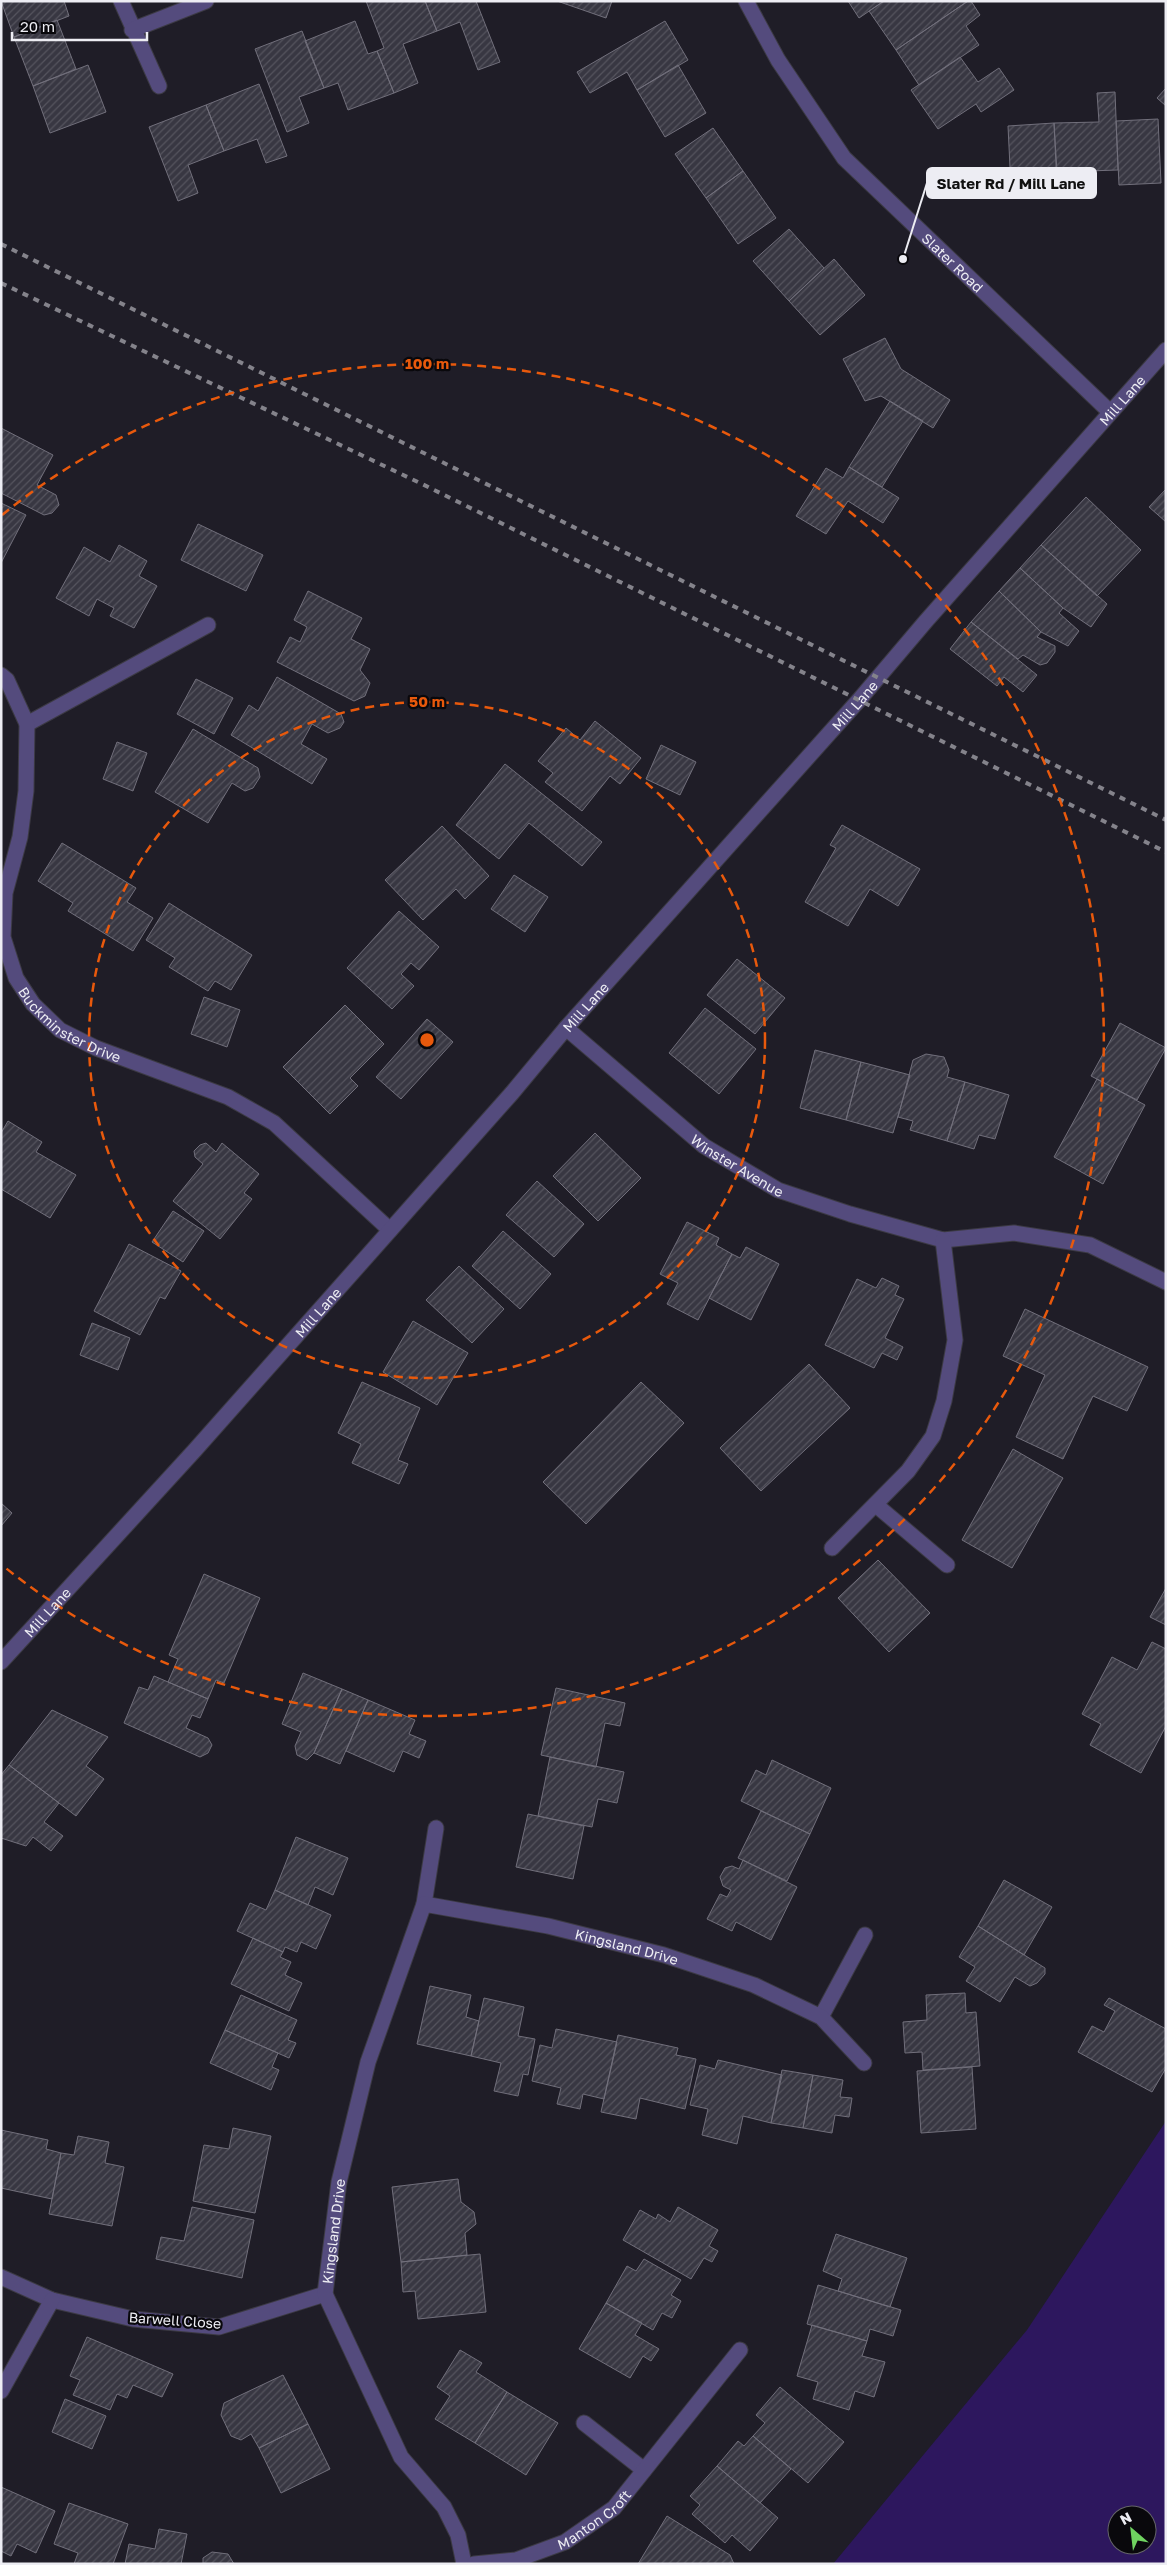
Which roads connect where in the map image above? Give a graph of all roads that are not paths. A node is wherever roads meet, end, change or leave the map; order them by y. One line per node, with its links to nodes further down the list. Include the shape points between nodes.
1 (121, 1): 4 (street)
2 (206, 1): 4 (street)
3 (746, 1): 7 (street, Slater Road, via 778,60 844,158)
4 (132, 30): 5 (street)
5 (159, 86)
6 (1166, 350): 7 (street, Mill Lane)
7 (1110, 412): 11 (street, Mill Lane, via 859,700)
8 (208, 624): 10 (street)
9 (1, 675): 10 (street, Buckminster Drive, via 7,680)
10 (27, 724): 12 (street, Buckminster Drive, via 26,792 20,836 5,893 3,937 16,978 33,1004 60,1030 96,1048 228,1097 274,1123)
11 (566, 1028): 12 (street, Mill Lane); 13 (street, Winster Avenue, via 704,1146 778,1190)
12 (390, 1230): 18 (street, Mill Lane, via 189,1457)
13 (943, 1240): 14 (street, Winster Avenue, via 1014,1233 1090,1245); 15 (street, via 955,1340 944,1401 933,1436 908,1471)
14 (1166, 1282)
15 (876, 1505): 16 (street); 17 (street)
16 (832, 1548)
17 (947, 1565)
18 (1, 1662)
19 (436, 1828): 20 (street, Kingsland Drive)
20 (424, 1904): 22 (street, Kingsland Drive, via 548,1926 664,1955 754,1985); 25 (street, Kingsland Drive, via 368,2062 340,2182)
21 (865, 1935): 22 (street)
22 (821, 2017): 23 (street, Kingsland Drive)
23 (864, 2063)
24 (1, 2277): 26 (street, Barwell Close)
25 (325, 2294): 26 (street, Barwell Close, via 219,2327 133,2319); 31 (street, Kingsland Drive, via 401,2457 444,2507 458,2535)
26 (52, 2300): 28 (street)
27 (740, 2350): 30 (street, Manton Croft)
28 (1, 2390)
29 (584, 2423): 30 (street)
30 (644, 2470): 32 (street, Manton Croft, via 614,2508 565,2542 516,2560)
31 (464, 2564)
32 (474, 2564)

